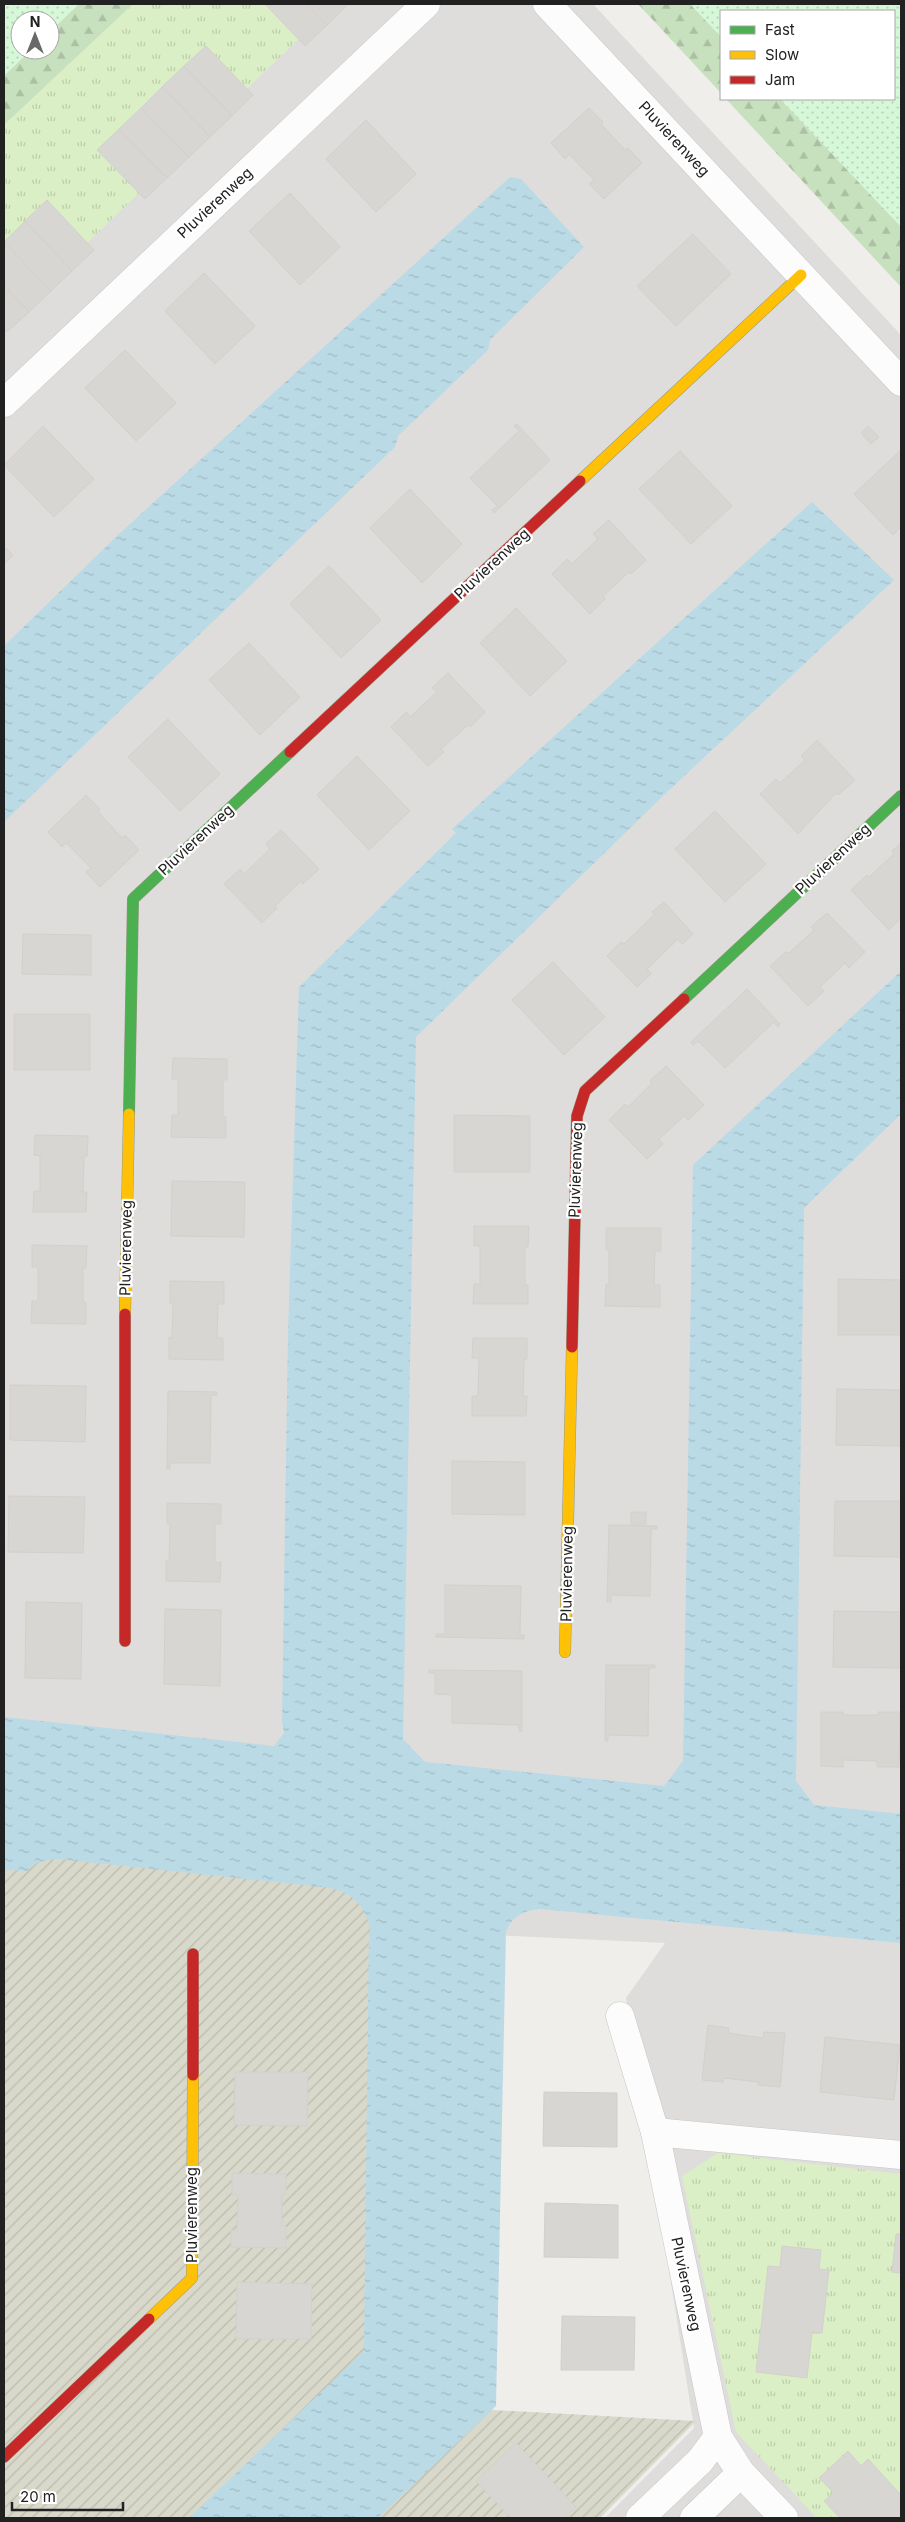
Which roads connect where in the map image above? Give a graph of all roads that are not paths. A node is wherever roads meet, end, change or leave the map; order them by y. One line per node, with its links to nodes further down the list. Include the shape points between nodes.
1 (426, 4): 5 (street, Pluvierenweg)
2 (547, 4): 3 (street, Pluvierenweg)
3 (801, 275): 4 (street, Pluvierenweg); 7 (street, Pluvierenweg, via 133,899 124,1359)
4 (901, 382)
5 (4, 403)
6 (901, 796): 8 (street, Pluvierenweg, via 585,1091 577,1116)
7 (125, 1641)
8 (565, 1652)
9 (194, 1954): 14 (street, Pluvierenweg, via 192,2278)
10 (620, 2016): 11 (street, Pluvierenweg)
11 (655, 2132): 12 (street); 13 (street, Pluvierenweg)
12 (901, 2155)
13 (718, 2437): 15 (street, Pluvierenweg); 16 (street, via 700,2461)
14 (4, 2457)
15 (741, 2473): 17 (street); 18 (street, Pluvierenweg)
16 (640, 2518)
17 (694, 2518)
18 (784, 2518)

